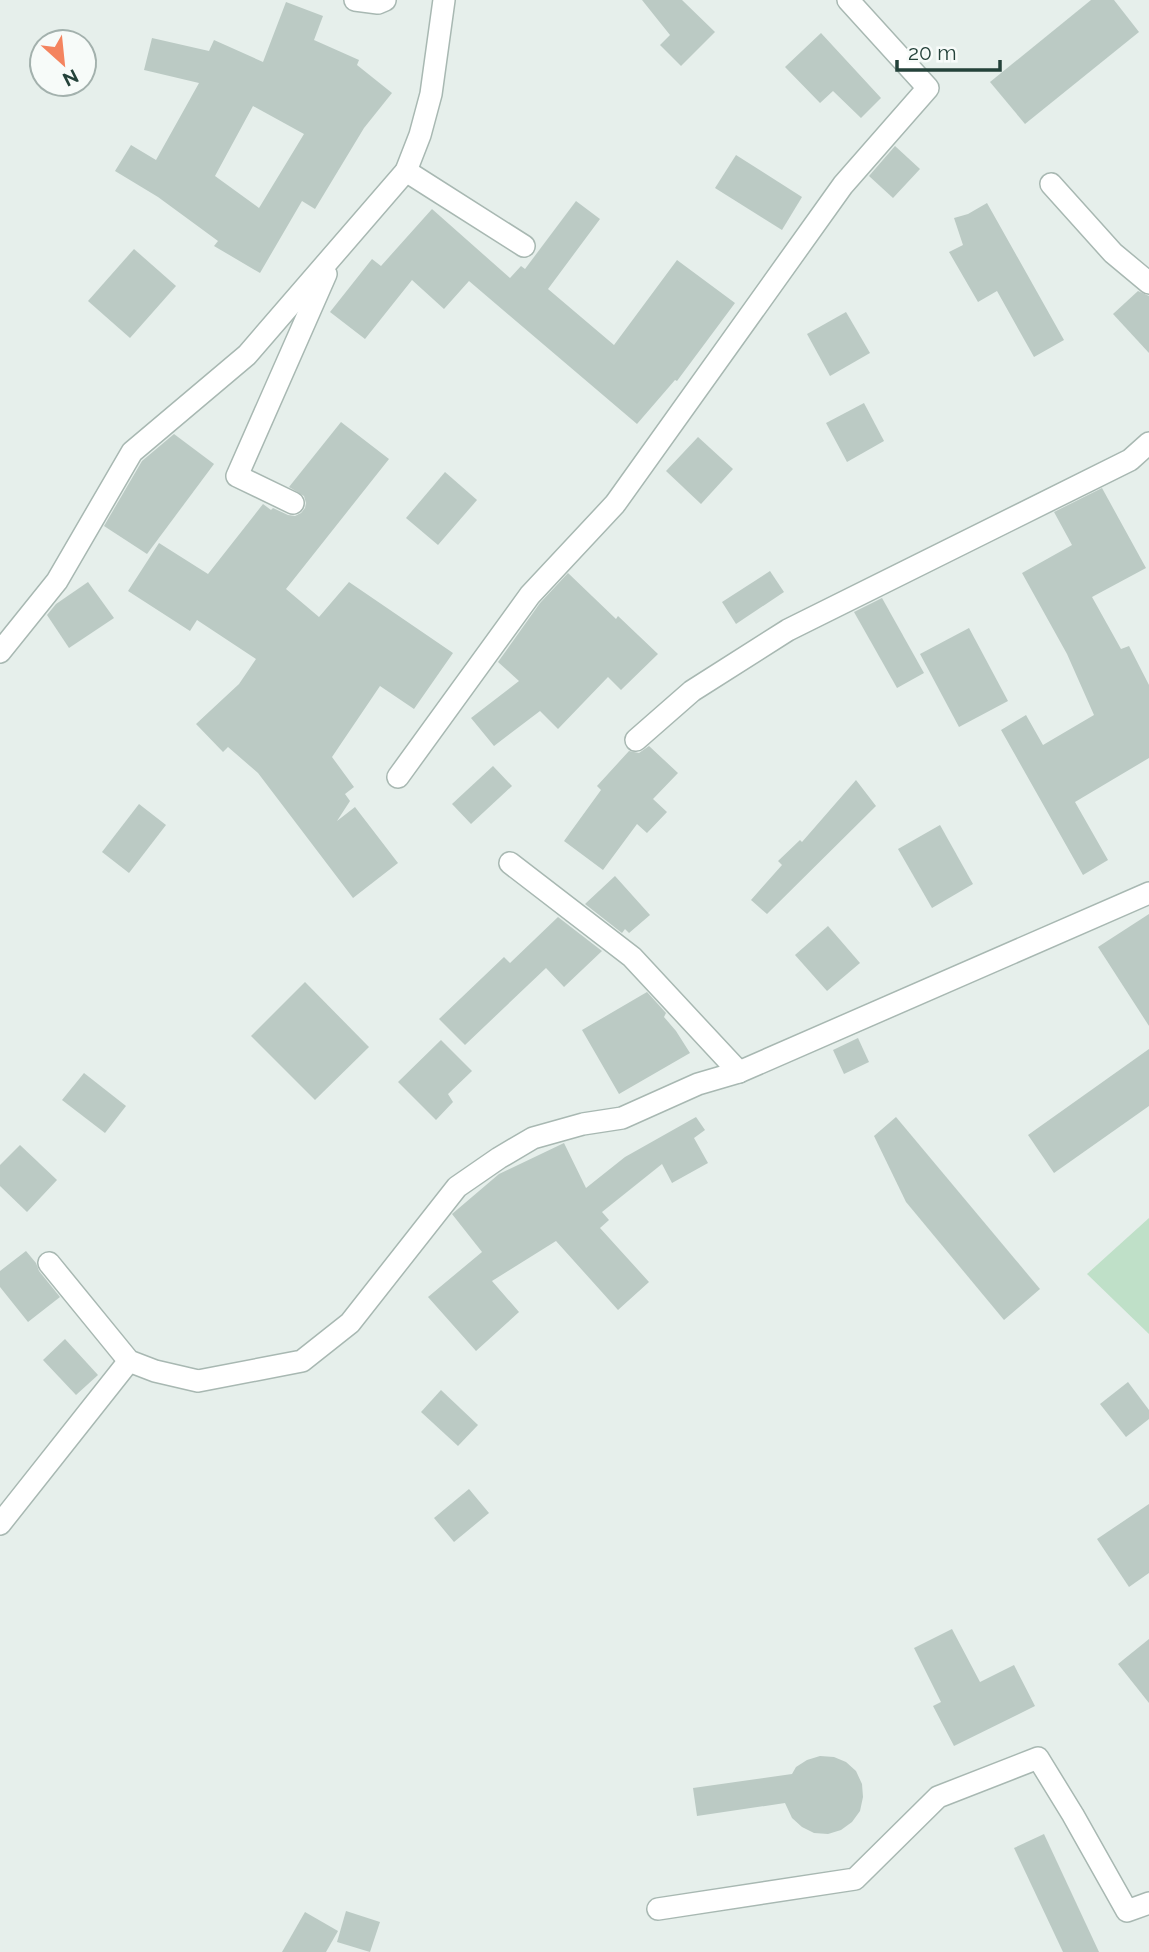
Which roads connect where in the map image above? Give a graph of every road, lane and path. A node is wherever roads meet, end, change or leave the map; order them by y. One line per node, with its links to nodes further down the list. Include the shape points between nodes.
1 (355, 0): 2 (street)
2 (385, 0)
3 (444, 0): 5 (street, via 431,94)
4 (848, 0): 14 (street, via 928,88 842,185 615,504 530,595)
5 (406, 171): 7 (street); 8 (street)
6 (1051, 184): 9 (street, via 1113,253)
7 (524, 246)
8 (333, 256): 11 (street, via 237,476); 12 (street, via 247,355 132,452 57,581)
9 (1149, 284)
10 (1149, 443): 13 (street, via 1129,460 788,630 692,691)
11 (293, 503)
12 (0, 652)
13 (636, 740)
14 (398, 777)
15 (510, 863): 17 (street, via 632,957)
16 (1149, 892): 17 (street)
17 (739, 1072): 19 (street, via 698,1084 622,1118 533,1138 499,1158 457,1187 351,1323 302,1361 198,1381)
18 (49, 1263): 19 (street)
19 (129, 1361): 20 (street)
20 (0, 1524)
21 (1149, 1903): 22 (street, via 1127,1911 1038,1758 937,1797 855,1879)
22 (658, 1909)

